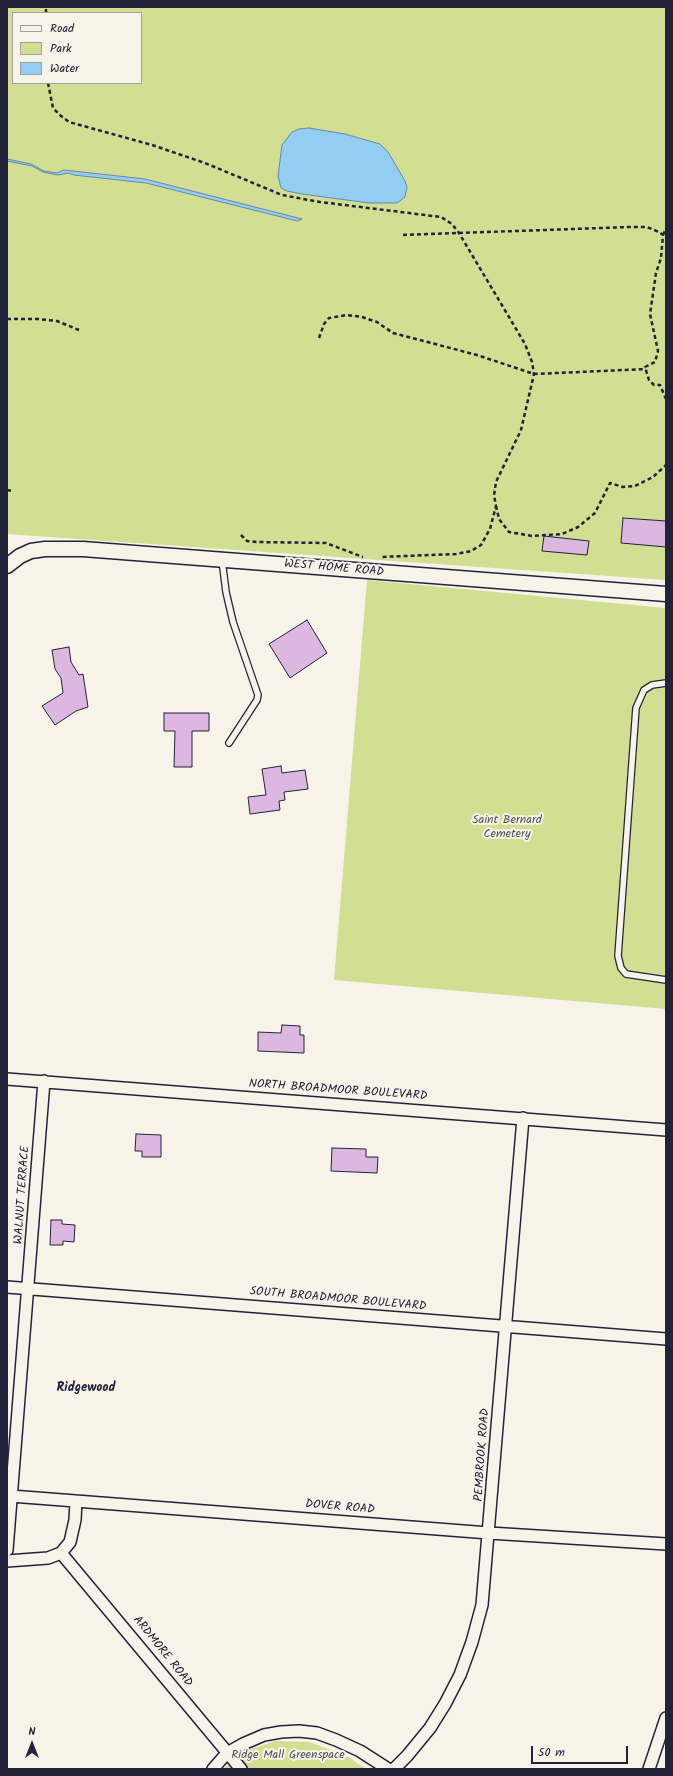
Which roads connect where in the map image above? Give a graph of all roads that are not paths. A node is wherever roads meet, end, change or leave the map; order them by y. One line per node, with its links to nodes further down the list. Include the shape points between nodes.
1 (222, 560): 2 (street, WEST HOME ROAD, via 83,549 45,549 31,551); 3 (street, WEST HOME ROAD); 5 (lane, via 226,592 234,622 258,690 257,700)
2 (7, 566)
3 (666, 594)
4 (666, 683): 6 (lane, via 652,685 644,690 636,708 618,956 618,963 626,974)
5 (229, 743)
6 (666, 980)
7 (7, 1078): 8 (street, NORTH BROADMOOR BOULEVARD)
8 (44, 1081): 9 (street, NORTH BROADMOOR BOULEVARD); 12 (street, WALNUT TERRACE)
9 (523, 1118): 10 (street, NORTH BROADMOOR BOULEVARD); 13 (street, PEMBROOK ROAD)
10 (666, 1130)
11 (7, 1287): 12 (street, SOUTH BROADMOOR BOULEVARD)
12 (28, 1288): 13 (street, SOUTH BROADMOOR BOULEVARD); 15 (street, WALNUT TERRACE)
13 (506, 1326): 14 (street, SOUTH BROADMOOR BOULEVARD); 17 (street, PEMBROOK ROAD)
14 (666, 1339)
15 (11, 1496): 16 (street, DOVER ROAD); 18 (street, WALNUT TERRACE)
16 (76, 1501): 17 (street, DOVER ROAD); 21 (street, via 70,1542)
17 (489, 1533): 19 (street, DOVER ROAD); 28 (street, PEMBROOK ROAD, via 482,1605 460,1675 430,1728)
18 (8, 1534): 20 (street, WALNUT TERRACE)
19 (666, 1544)
20 (7, 1550)
21 (61, 1553): 22 (street, via 48,1558); 24 (street, ARDMORE ROAD)
22 (7, 1561)
23 (666, 1718): 29 (street)
24 (227, 1753): 25 (street); 26 (street, ARDMORE ROAD); 27 (street, via 264,1735 299,1731 336,1740 360,1751)
25 (213, 1769)
26 (241, 1769)
27 (388, 1769)
28 (394, 1769)
29 (649, 1769)

